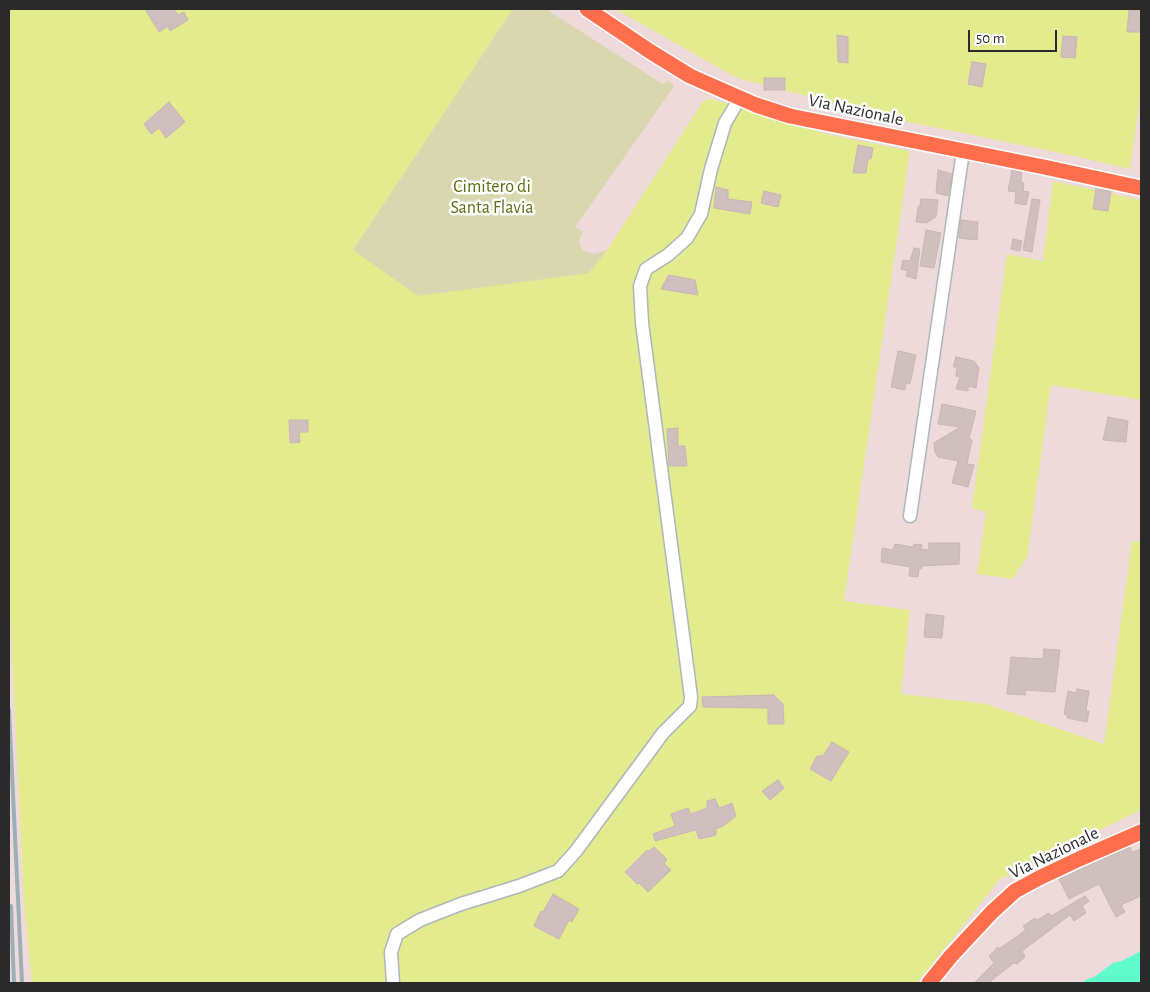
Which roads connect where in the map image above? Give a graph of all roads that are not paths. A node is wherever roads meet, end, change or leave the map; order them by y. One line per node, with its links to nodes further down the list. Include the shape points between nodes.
1 (587, 9): 2 (main road, Via Nazionale, via 690,76)
2 (740, 98): 3 (main road, Via Nazionale, via 790,116); 7 (street, via 726,124 700,214 687,238 646,269 640,286 690,706 662,733 558,871 461,904 420,920 396,934 391,952)
3 (963, 151): 4 (main road, Via Nazionale); 5 (street)
4 (1141, 188)
5 (910, 516)
6 (1141, 832): 8 (main road, Via Nazionale, via 1015,891 980,924)
7 (393, 983)
8 (929, 983)

